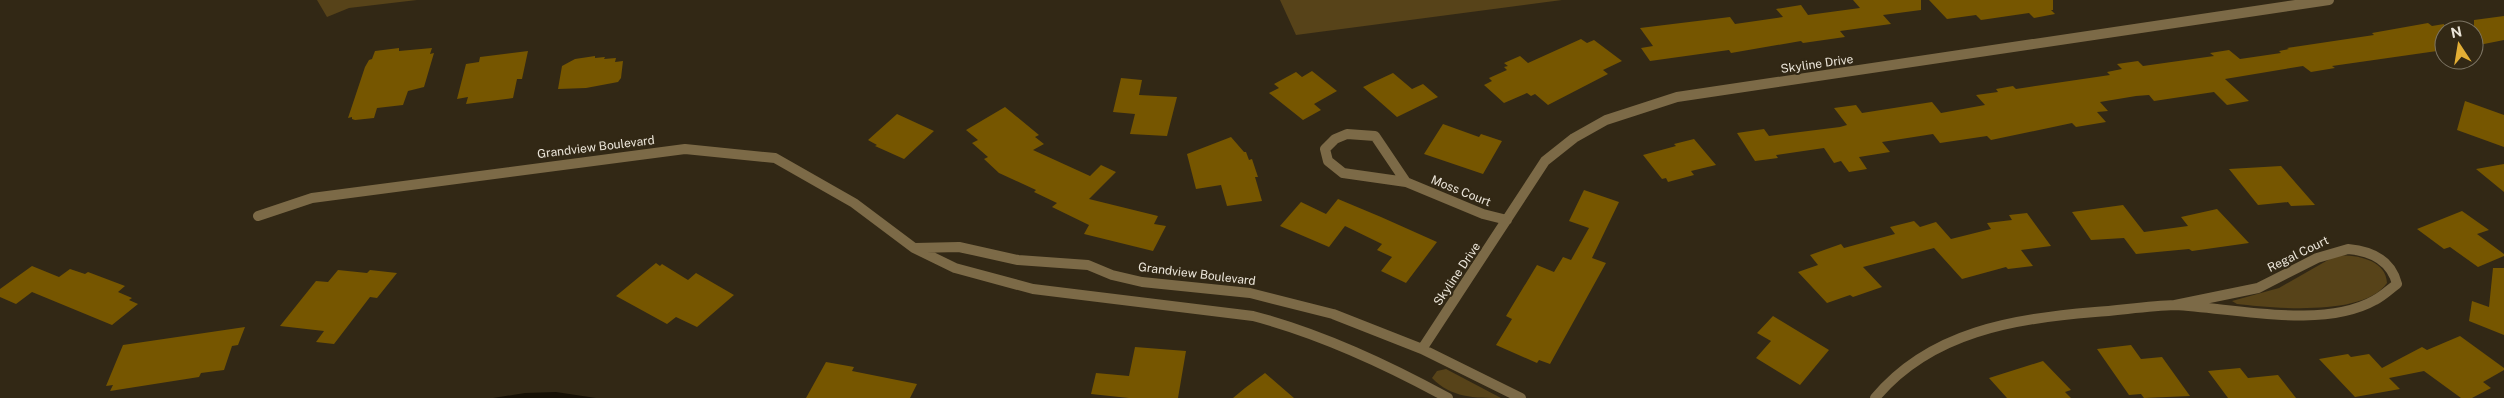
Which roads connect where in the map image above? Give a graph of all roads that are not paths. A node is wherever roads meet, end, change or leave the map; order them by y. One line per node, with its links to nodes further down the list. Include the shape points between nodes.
1 (2329, 0): 4 (street, Skyline Drive, via 1677,97 1646,105 1609,118 1562,145 1545,162)
2 (1406, 182): 2 (street, Moss Court, via 1375,136 1354,133 1339,136 1325,149 1328,161 1343,173); 4 (street, Moss Court, via 1483,214)
3 (258, 216): 5 (street, Grandview Boulevard, via 312,198 685,149 775,158 854,203)
4 (1508, 220): 7 (street, Skyline Drive)
5 (914, 248): 7 (street, Grandview Boulevard, via 959,247 1018,260 1088,265 1142,282 1250,294 1333,314); 8 (street, Grandview Boulevard, via 954,268 1033,289 1220,310 1288,325 1389,366)
6 (2175, 305): 6 (street, Regal Court, via 2300,315 2334,312 2364,306 2386,295 2397,284 2394,272 2375,255 2365,250 2343,248 2259,287); 10 (street, Regal Court, via 2028,318 1969,331 1919,357)
7 (1422, 349): 9 (street, Grandview Boulevard)
8 (1448, 398)
9 (1521, 398)
10 (1875, 398)

